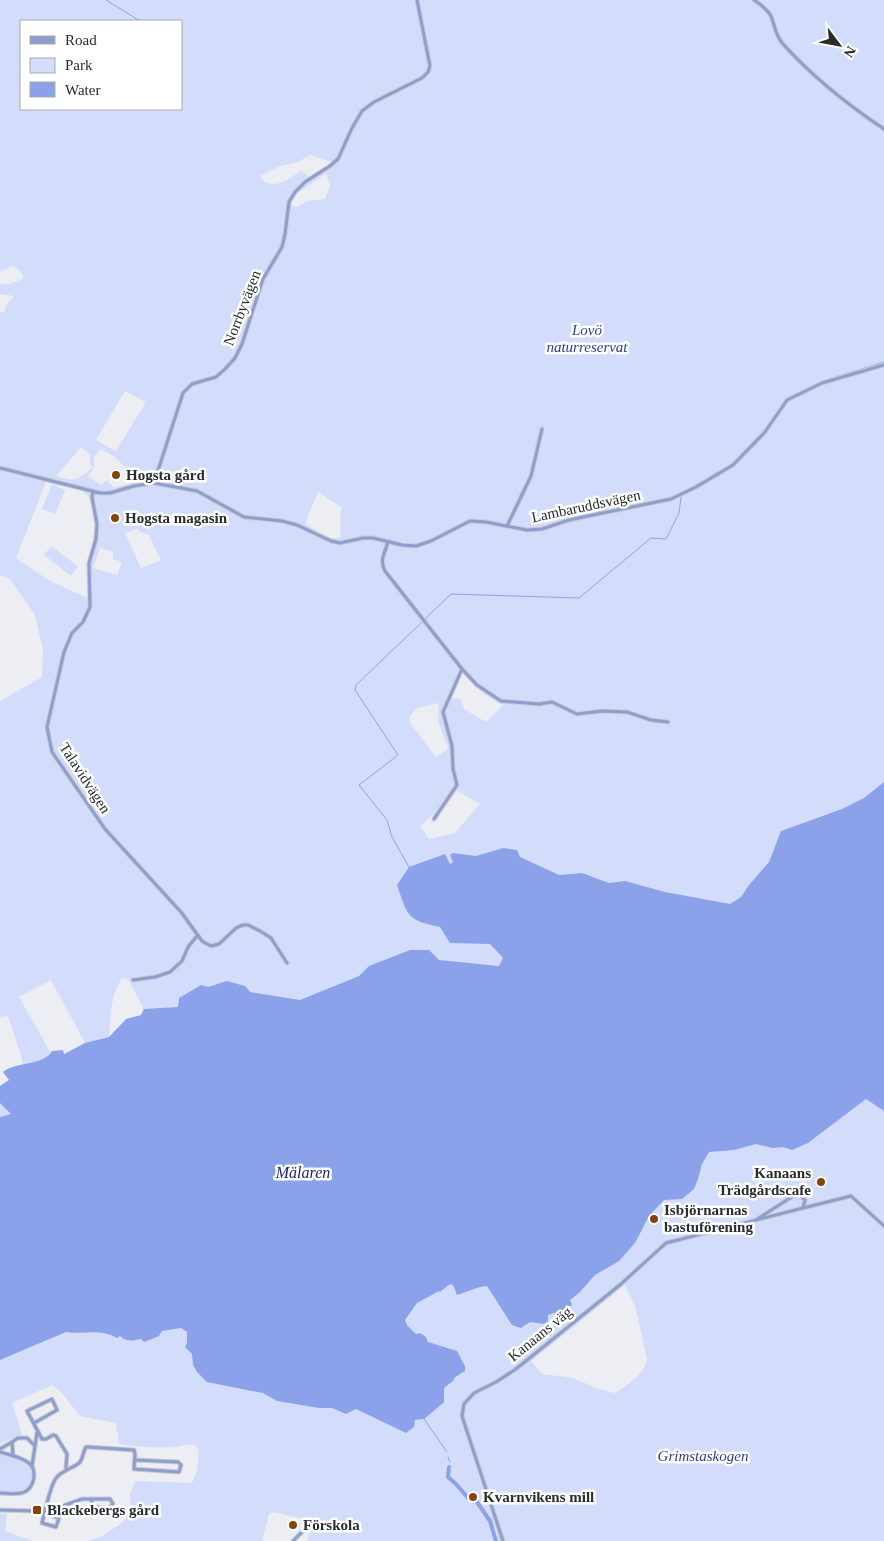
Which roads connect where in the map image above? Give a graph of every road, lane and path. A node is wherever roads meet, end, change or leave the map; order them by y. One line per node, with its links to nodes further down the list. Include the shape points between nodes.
1 (417, 0): 7 (street, Norrbyvägen, via 430,66 428,72 362,111 338,159 290,197 282,247 263,279 242,344 216,377 192,384 183,393)
2 (754, 0): 3 (street, via 769,13 777,37 786,48 860,113)
3 (884, 128)
4 (884, 365): 9 (street, Lambaruddsvägen, via 822,383 788,400 765,432 733,465 671,500 569,520 542,529)
5 (542, 429): 9 (street, via 531,476)
6 (0, 468): 8 (street, Lambaruddsvägen)
7 (154, 483): 8 (street, Lambaruddsvägen, via 110,493); 10 (street, Lambaruddsvägen, via 197,491 244,517 282,521 331,541 340,543 373,538)
8 (93, 491): 14 (street, Talavidvägen, via 97,524 89,564 90,607 65,648 47,727 49,744 57,761 105,829 181,912)
9 (507, 526): 10 (street, Lambaruddsvägen, via 470,521 416,546)
10 (388, 542): 11 (street, via 382,559 385,571)
11 (462, 669): 12 (street, via 477,685 501,700 552,702 577,714 627,712); 13 (street, via 443,712 452,746 456,785)
12 (668, 722)
13 (434, 819)
14 (197, 936): 15 (street, via 206,944 215,945 223,942 238,926 248,925 271,938); 16 (street, via 182,961 170,972)
15 (287, 963)
16 (133, 980)
17 (802, 1208): 18 (street, Kanaans väg); 18 (street, Kanaans väg, via 805,1200 801,1196 793,1196); 19 (street, via 852,1196)
18 (756, 1220): 36 (street, Kanaans väg, via 666,1243 516,1369 467,1400 462,1416)
19 (884, 1226)
20 (34, 1423): 20 (street, via 57,1410 52,1399 27,1411); 21 (street)
21 (38, 1432): 23 (street); 28 (street, via 42,1439 56,1436 67,1454)
22 (12, 1442): 23 (street, via 24,1436); 24 (street); 25 (street)
23 (34, 1444): 27 (street)
24 (0, 1451): 25 (street)
25 (13, 1455): 27 (street)
26 (135, 1460): 26 (street, via 178,1462 181,1465 178,1472 134,1469); 28 (street, via 134,1450 86,1447 78,1465)
27 (32, 1466): 29 (street, via 34,1478 30,1489 24,1493)
28 (66, 1469): 32 (street, via 55,1479)
29 (0, 1493)
30 (92, 1499): 30 (street, via 110,1499 113,1504 109,1508 91,1507); 33 (street, via 60,1507)
31 (0, 1510): 32 (street)
32 (45, 1514): 33 (street); 33 (street, via 42,1523 56,1527 59,1518)
33 (55, 1517)
34 (306, 1528): 35 (street)
35 (293, 1541)
36 (503, 1541)

